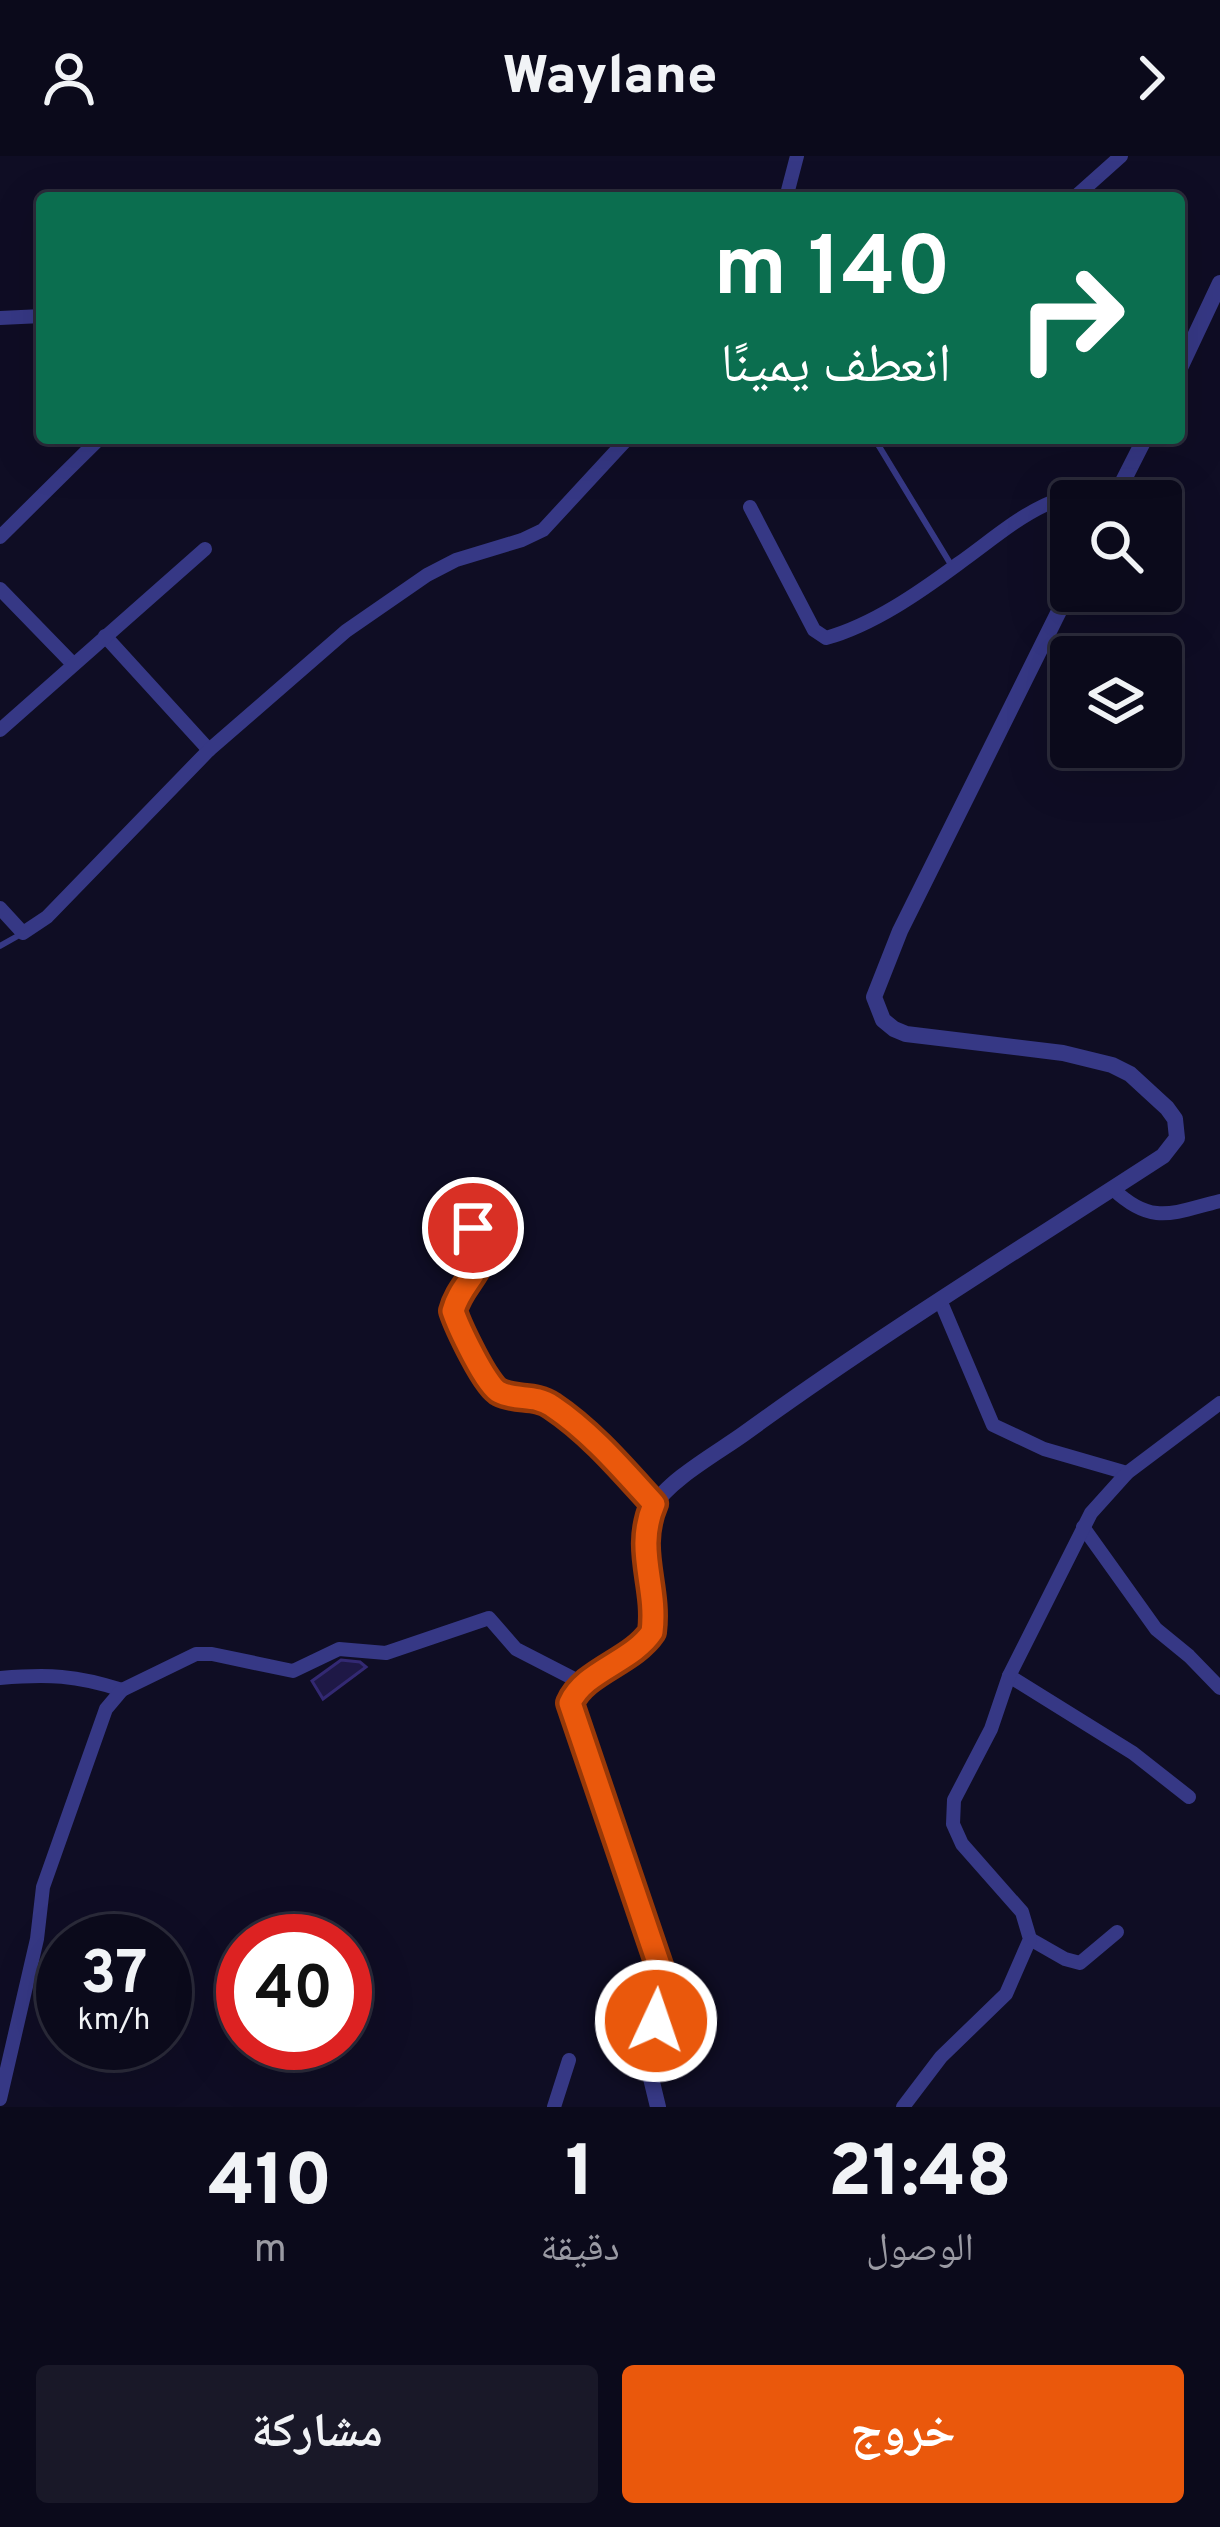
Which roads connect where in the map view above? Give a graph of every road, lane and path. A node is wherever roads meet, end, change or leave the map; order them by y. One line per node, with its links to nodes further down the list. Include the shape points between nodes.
1 (797, 156): 3 (street)
2 (1121, 156): 4 (street)
3 (788, 192)
4 (1081, 192)
5 (1220, 283): 8 (street)
6 (36, 316): 7 (street)
7 (0, 318)
8 (1185, 357)
9 (94, 444): 16 (street)
10 (622, 444): 24 (street, via 543,530 427,575 346,632)
11 (878, 444): 18 (lane)
12 (1142, 444): 13 (street)
13 (1124, 480)
14 (1050, 502): 18 (street)
15 (750, 507): 18 (street, via 818,636 841,634)
16 (0, 537)
17 (205, 549): 21 (street)
18 (953, 568)
19 (0, 589): 22 (street)
20 (1059, 612): 28 (street, via 874,997 883,1020 906,1034 1063,1053 1130,1074 1167,1108 1177,1138)
21 (105, 636): 22 (street); 24 (street)
22 (71, 663): 23 (street)
23 (0, 730)
24 (208, 750): 26 (street)
25 (0, 908): 26 (street)
26 (23, 933): 27 (lane)
27 (0, 946)
28 (1113, 1189): 29 (street, via 1150,1214); 31 (street)
29 (1220, 1201)
30 (473, 1228): 34 (street, via 483,1240 482,1262 453,1311 490,1385 551,1405)
31 (940, 1300): 33 (street, via 993,1425); 34 (street)
32 (1220, 1403): 33 (street)
33 (1127, 1473): 35 (street)
34 (654, 1504): 38 (street, via 644,1531 652,1632)
35 (1083, 1527): 36 (street); 39 (street, via 1156,1629)
36 (1009, 1676): 41 (street); 43 (street, via 954,1800 953,1824 1022,1912)
37 (0, 1678): 40 (street, via 40,1673)
38 (586, 1684): 40 (street, via 516,1649 489,1618 386,1653 340,1649 293,1671 196,1654); 47 (street, via 572,1696 571,1710 663,1980 649,2070)
39 (1220, 1688)
40 (122, 1690): 45 (street, via 106,1709 53,1853)
41 (1190, 1797)
42 (1117, 1932): 43 (street, via 1080,1963)
43 (1030, 1939): 48 (street, via 1006,1994 941,2056)
44 (569, 2060): 46 (street)
45 (0, 2099)
46 (554, 2107)
47 (658, 2107)
48 (903, 2107)

